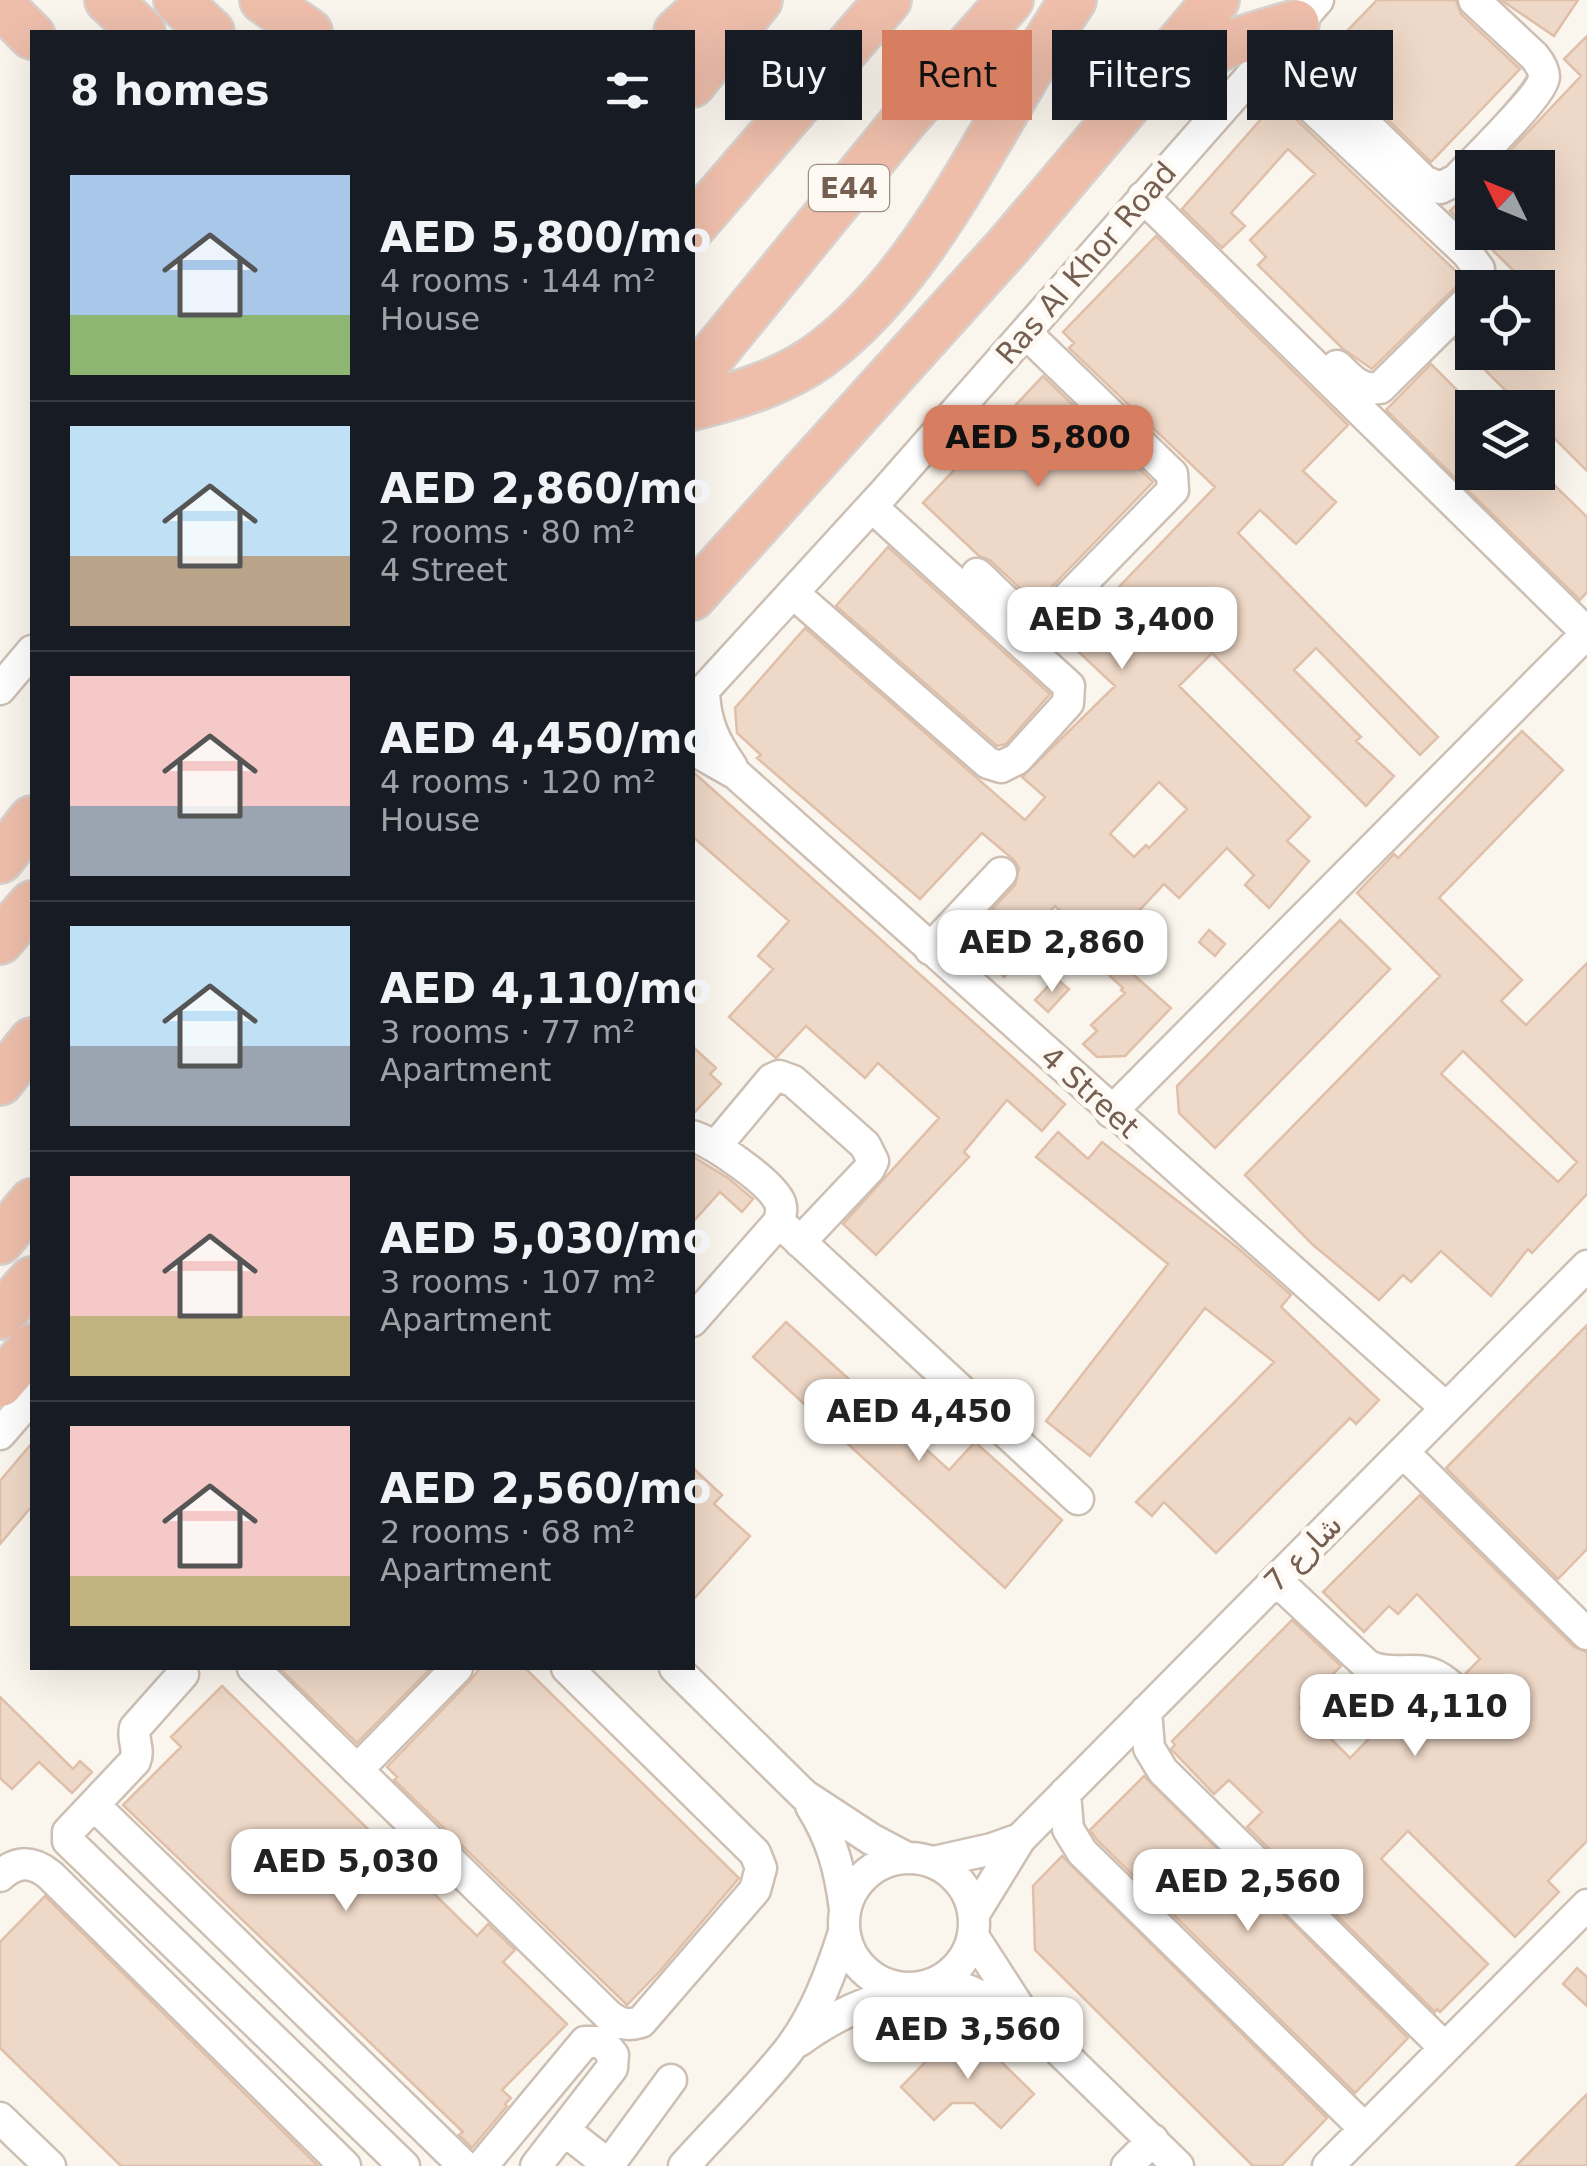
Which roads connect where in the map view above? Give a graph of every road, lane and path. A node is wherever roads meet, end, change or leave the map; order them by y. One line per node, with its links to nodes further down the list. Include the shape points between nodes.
1 (108, 0): 12 (highway)
2 (177, 0): 13 (highway)
3 (264, 0): 14 (highway)
4 (712, 0): 15 (highway)
5 (758, 0): 19 (highway)
6 (888, 0): 23 (highway)
7 (1010, 0): 28 (highway, E44)
8 (1073, 0): 29 (highway, via 937,222 872,310 818,357 745,394)
9 (1216, 0): 24 (highway)
10 (1474, 0): 21 (street, via 1541,65 1544,76 1534,96 1456,180 1440,188 1424,181)
11 (0, 4): 16 (highway)
12 (140, 30)
13 (209, 30)
14 (307, 30)
15 (679, 30)
16 (30, 34)
17 (1247, 40): 24 (highway, via 1216,47 1184,67)
18 (1247, 79): 22 (street, Ras Al Khor Road)
19 (695, 80)
20 (1360, 120): 25 (street)
21 (1369, 120)
22 (1149, 190): 26 (street, via 1358,386 1380,388); 27 (street, Ras Al Khor Road); 33 (street)
23 (695, 225)
24 (1010, 244): 32 (highway)
25 (1479, 270)
26 (1455, 314)
27 (1026, 332): 30 (street, Ras Al Khor Road); 30 (street, via 1172,474 1168,496 1042,619 1019,610)
28 (695, 376)
29 (695, 406)
30 (878, 500): 31 (street, Ras Al Khor Road); 31 (street, via 1066,681 1068,703 1017,759 988,763)
31 (793, 593): 36 (street, Ras Al Khor Road)
32 (698, 598)
33 (1587, 633): 47 (street)
34 (30, 653): 35 (street)
35 (0, 689)
36 (698, 697): 38 (street, 4 Street)
37 (695, 751): 38 (street, 4 Street)
38 (736, 774): 44 (street, 4 Street)
39 (30, 822): 40 (highway)
40 (0, 860)
41 (1001, 873): 44 (street)
42 (30, 906): 43 (highway)
43 (0, 941)
44 (930, 948): 47 (street, 4 Street)
45 (30, 1044): 46 (highway)
46 (0, 1082)
47 (1112, 1112): 59 (street, 4 Street)
48 (704, 1141): 50 (street, via 779,1200); 50 (street, via 779,1076 865,1145 873,1161 868,1168)
49 (30, 1204): 51 (highway)
50 (790, 1232): 55 (street); 62 (street)
51 (0, 1241)
52 (1587, 1266): 59 (street, شارع 7)
53 (30, 1282): 54 (highway)
54 (0, 1316)
55 (695, 1317)
56 (30, 1349): 57 (highway)
57 (0, 1384)
58 (30, 1399): 60 (street)
59 (1446, 1408): 61 (street, شارع 7)
60 (0, 1434)
61 (1403, 1452): 63 (street, شارع 7); 64 (street)
62 (1078, 1499)
63 (1276, 1580): 70 (street, شارع 7); 71 (street, via 1368,1666 1435,1675)
64 (1580, 1614)
65 (255, 1670): 72 (street)
66 (455, 1670): 72 (street)
67 (569, 1670): 72 (street, via 755,1854 761,1868 755,1890 641,2022 624,2024 608,2016)
68 (677, 1670): 74 (street)
69 (183, 1674): 75 (street, via 135,1728 135,1761)
70 (1146, 1711): 73 (street, شارع 7); 87 (street, via 1149,1748 1162,1771)
71 (1476, 1712)
72 (357, 1770)
73 (1065, 1793): 76 (street, شارع 7); 91 (street, via 1068,1829 1082,1852)
74 (804, 1795): 77 (street, via 871,1840); 79 (street, via 840,1868)
75 (94, 1804): 80 (street); 83 (street, via 68,1832 68,1841)
76 (1020, 1839): 77 (street, شارع 7, via 963,1857); 82 (street, شارع 7)
77 (920, 1860): 79 (street, via 886,1862 868,1873 854,1889); 82 (street, via 961,1882)
78 (0, 1876): 84 (street, via 24,1863 39,1866)
79 (845, 1920): 85 (street, via 852,1955 866,1973 887,1985); 88 (street, via 824,1986)
80 (213, 1921): 83 (street); 98 (street)
81 (1582, 1921): 87 (street)
82 (974, 1925): 85 (street, via 966,1956 952,1972); 86 (street)
83 (182, 1951): 84 (street); 97 (street)
84 (154, 1978): 96 (street)
85 (922, 1986): 86 (street, via 966,1990); 88 (street, via 866,2001)
86 (1026, 2018): 93 (street)
87 (1445, 2048): 91 (street)
88 (789, 2049): 102 (street)
89 (670, 2080): 101 (street)
90 (0, 2118): 95 (street)
91 (1364, 2129): 104 (street)
92 (564, 2130): 99 (street, via 612,2068 613,2056 602,2042 585,2042); 100 (street); 101 (street)
93 (1153, 2140): 94 (street); 103 (street)
94 (1175, 2165)
95 (50, 2166)
96 (345, 2166)
97 (404, 2166)
98 (464, 2166)
99 (482, 2166)
100 (536, 2166)
101 (609, 2166)
102 (684, 2166)
103 (1128, 2166)
104 (1328, 2166)

